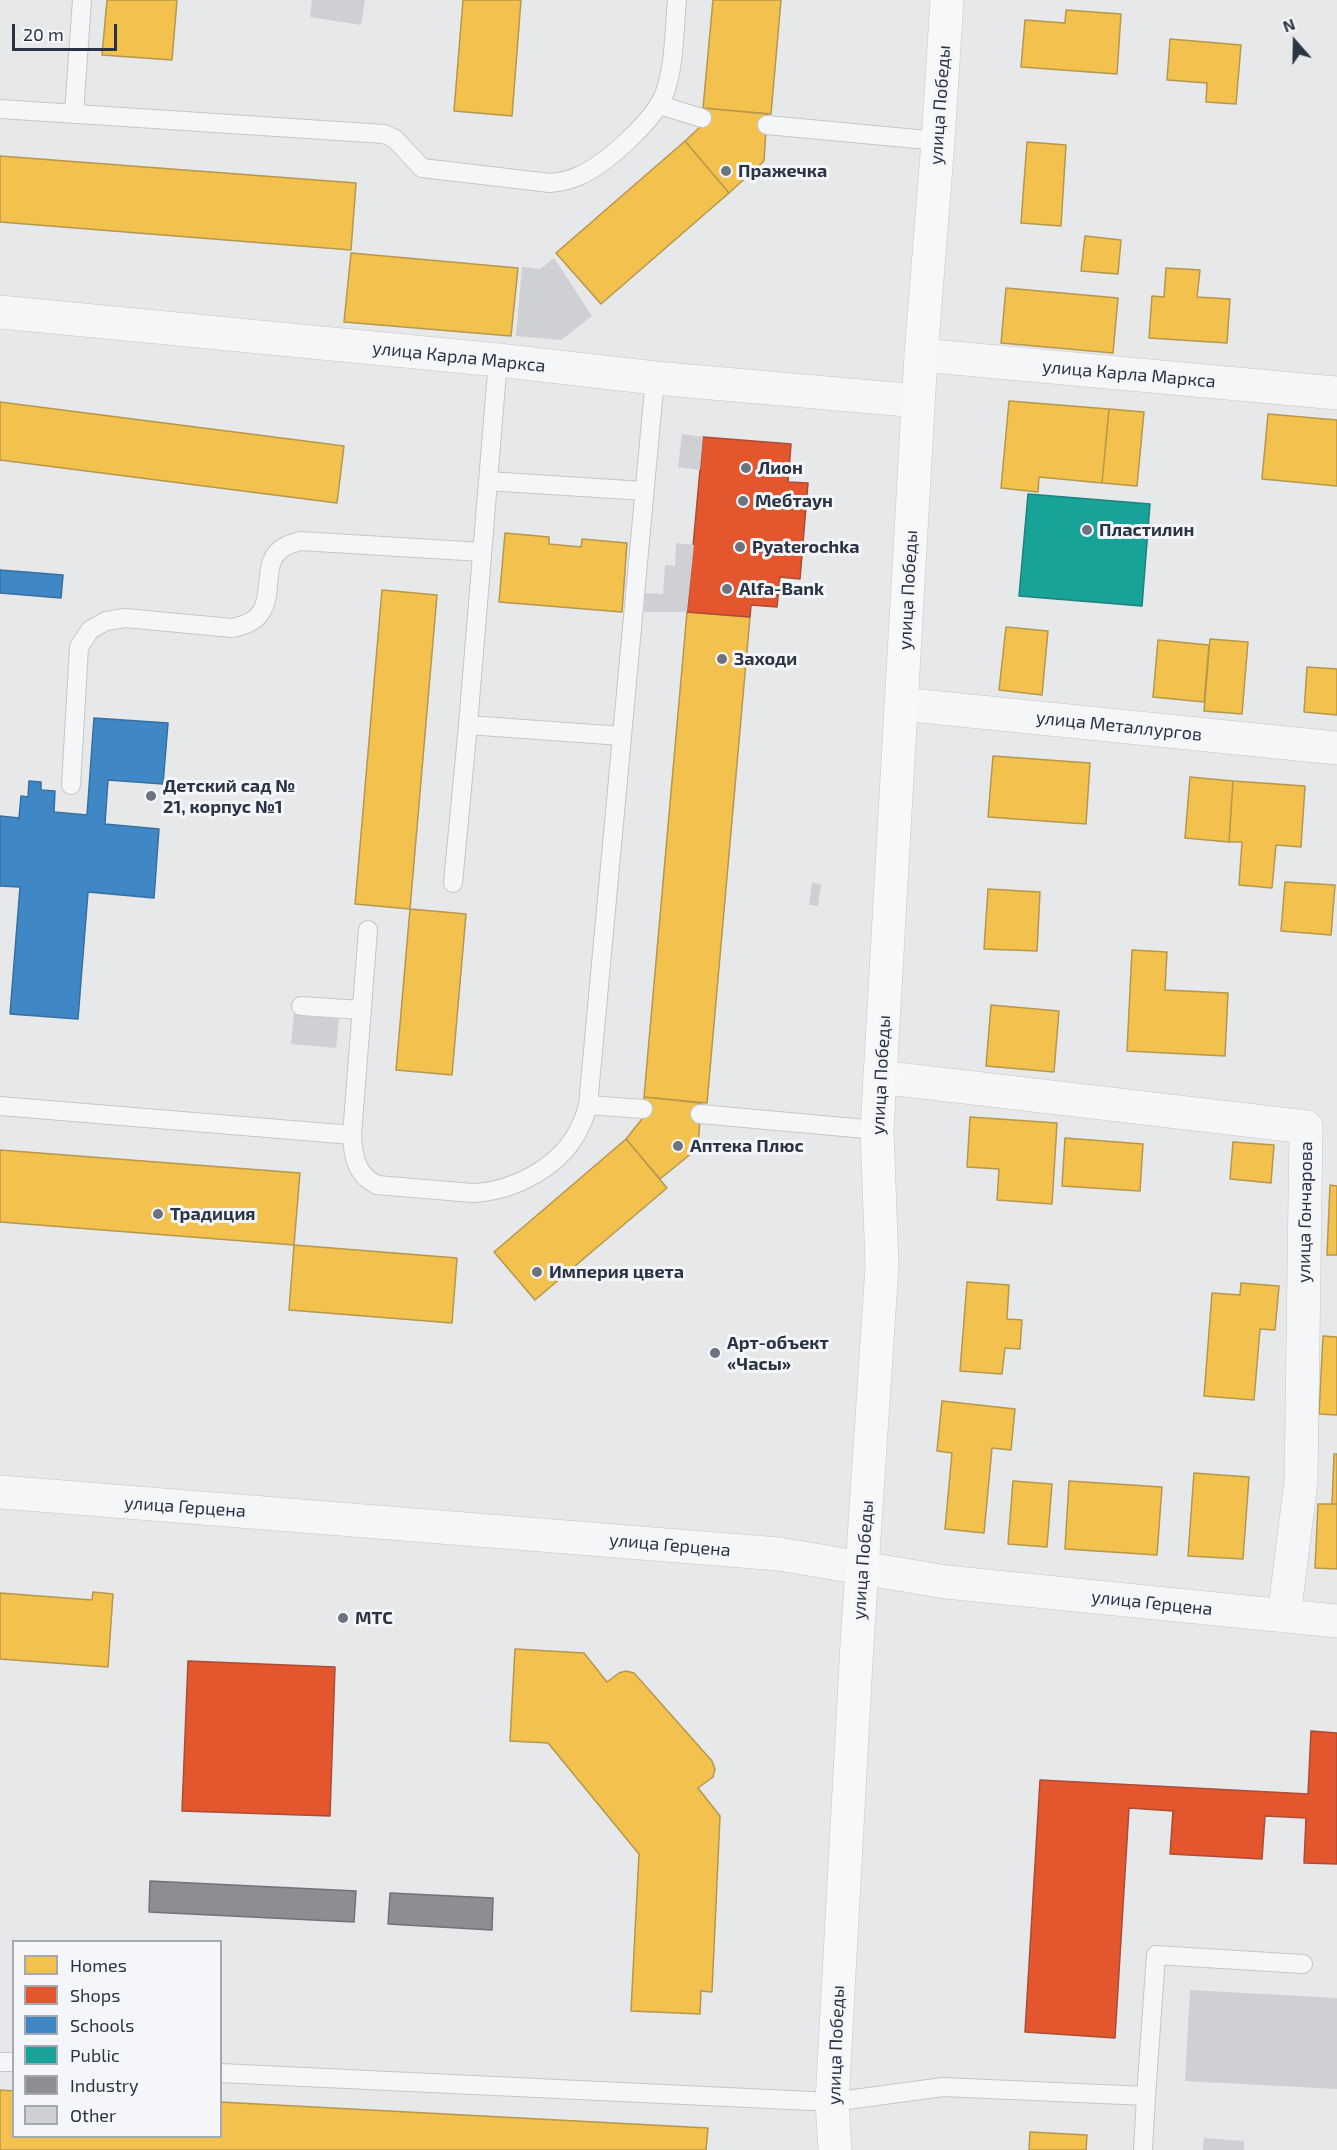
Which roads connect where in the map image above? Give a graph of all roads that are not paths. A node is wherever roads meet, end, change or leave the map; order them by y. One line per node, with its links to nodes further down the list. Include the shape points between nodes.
1 (82, 0): 6 (lane)
2 (677, 0): 4 (lane, via 670,71)
3 (947, 0): 9 (street, улица Победы)
4 (659, 105): 6 (lane, via 606,161 580,176 550,183 422,168 395,139 384,134); 7 (lane)
5 (0, 109): 6 (lane)
6 (74, 114)
7 (702, 118)
8 (766, 126): 9 (lane)
9 (938, 141): 11 (street, улица Победы)
10 (0, 312): 12 (street, улица Карла Маркса)
11 (921, 355): 14 (street, улица Карла Маркса); 15 (street, улица Победы)
12 (498, 360): 13 (street, улица Карла Маркса); 16 (lane)
13 (655, 378): 15 (street, улица Карла Маркса); 17 (lane)
14 (1337, 393)
15 (918, 401): 19 (street, улица Победы)
16 (488, 481): 17 (lane); 18 (lane)
17 (644, 491): 21 (lane)
18 (482, 552): 20 (lane); 23 (lane, via 300,541 276,554 266,602 260,615 248,625 232,628 125,618 106,621 90,630 80,647)
19 (901, 704): 22 (street, улица Металлургов); 28 (street, улица Победы)
20 (468, 725): 21 (lane); 24 (lane)
21 (622, 736): 29 (lane)
22 (1337, 748)
23 (71, 785)
24 (453, 883)
25 (368, 930): 27 (lane)
26 (301, 1006): 27 (lane)
27 (361, 1010): 34 (lane)
28 (880, 1077): 33 (street, улица Победы); 37 (street, улица Гончарова, via 1306,1127 1301,1482)
29 (588, 1104): 31 (lane); 34 (lane, via 580,1127 562,1154 522,1181 489,1192 377,1185 366,1180 358,1168 352,1152)
30 (0, 1106): 34 (lane)
31 (643, 1109)
32 (700, 1114): 33 (lane)
33 (877, 1130): 36 (street, улица Победы, via 882,1266)
34 (352, 1135)
35 (0, 1492): 36 (street, улица Герцена, via 767,1553)
36 (862, 1568): 37 (street, улица Герцена, via 946,1582); 42 (street, улица Победы)
37 (1284, 1616): 38 (street, улица Герцена)
38 (1337, 1621)
39 (1304, 1964): 41 (lane, via 1156,1955)
40 (222, 2073): 42 (lane)
41 (1146, 2096): 42 (lane, via 943,2087); 44 (lane)
42 (832, 2102): 43 (street, улица Победы)
43 (835, 2150)
44 (1143, 2150)

